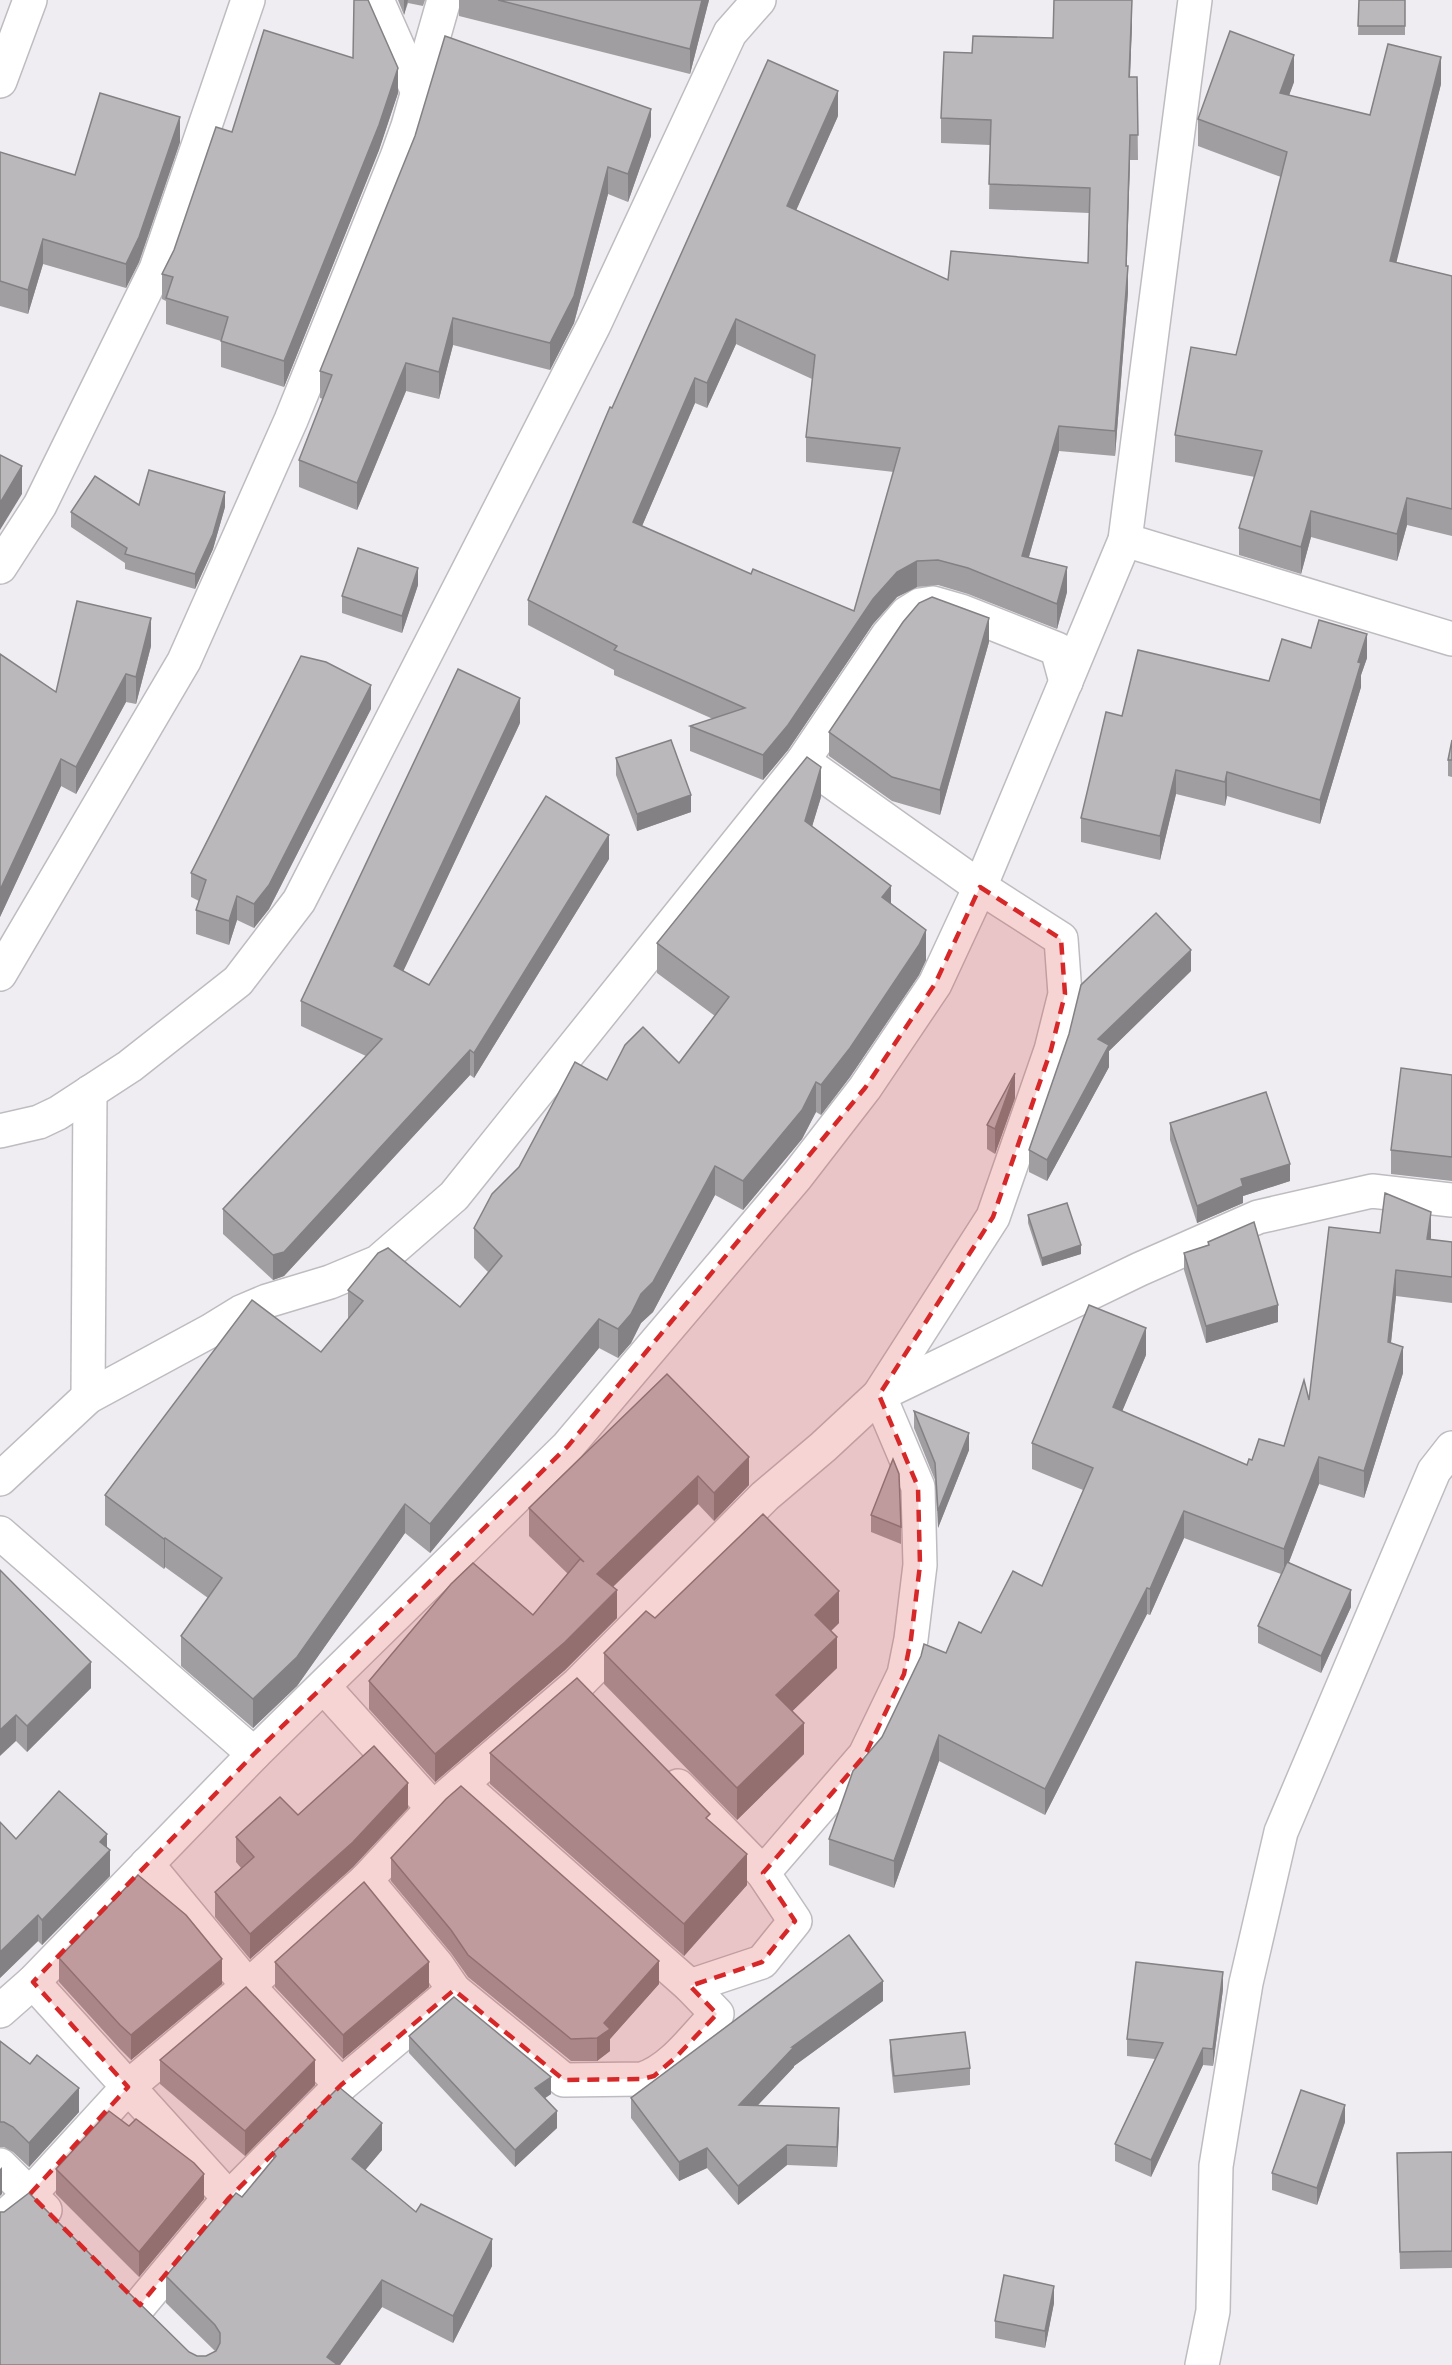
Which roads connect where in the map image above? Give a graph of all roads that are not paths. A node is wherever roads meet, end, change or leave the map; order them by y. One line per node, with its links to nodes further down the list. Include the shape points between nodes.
1 (30, 0): 7 (street)
2 (248, 0): 10 (street, via 156,269 40,505)
3 (377, 0): 8 (street)
4 (444, 0): 8 (street)
5 (759, 0): 16 (street, via 730,33 594,324 299,901 238,981 130,1066)
6 (1195, 0): 9 (street)
7 (0, 81)
8 (417, 90): 15 (street, via 408,126 296,409 184,661)
9 (1125, 540): 11 (street); 12 (street)
10 (0, 567)
11 (1452, 639)
12 (1066, 682): 13 (street, via 1057,650 961,611 933,603 920,605 907,613 888,635); 14 (street)
13 (803, 761): 14 (street); 20 (street, via 454,1196 432,1217 378,1262 241,1312)
14 (980, 887): 19 (street, via 1061,939 1065,994 1051,1050 993,1217); 25 (street, via 935,984 865,1088 796,1176 568,1446)
15 (0, 974)
16 (90, 1092): 17 (street, via 39,1122); 20 (street)
17 (0, 1131)
18 (1452, 1200): 19 (street, via 1372,1191 1258,1217 1140,1269)
19 (879, 1395): 24 (street, via 765,1496); 32 (street, via 918,1487 920,1565 904,1674 865,1755)
20 (88, 1397): 22 (street)
21 (1452, 1448): 49 (street, via 1434,1471 1281,1832 1246,1983 1215,2166 1213,2311)
22 (0, 1479)
23 (0, 1533): 27 (street)
24 (578, 1684): 26 (street); 29 (street)
25 (324, 1687): 27 (street); 30 (street)
26 (603, 1709)
27 (254, 1754): 31 (street)
28 (659, 1766): 32 (street)
29 (460, 1784): 30 (street); 36 (street)
30 (433, 1808): 33 (street)
31 (147, 1864): 34 (street); 35 (street)
32 (763, 1873): 36 (street, via 795,1921 762,1962)
33 (366, 1880): 35 (street); 37 (street)
34 (33, 1982): 38 (street); 40 (street)
35 (248, 1986): 39 (street); 40 (street)
36 (690, 1986): 37 (street, via 717,2014 676,2057 654,2076 642,2079 564,2080)
37 (454, 1990): 39 (street)
38 (0, 2011)
39 (341, 2085): 43 (street)
40 (128, 2087): 42 (street); 43 (street)
41 (0, 2165): 42 (street)
42 (30, 2194): 44 (street); 45 (street)
43 (229, 2198): 47 (street)
44 (0, 2221)
45 (69, 2234)
46 (116, 2281): 47 (street)
47 (140, 2305): 48 (street)
48 (163, 2327)
49 (1202, 2365)

